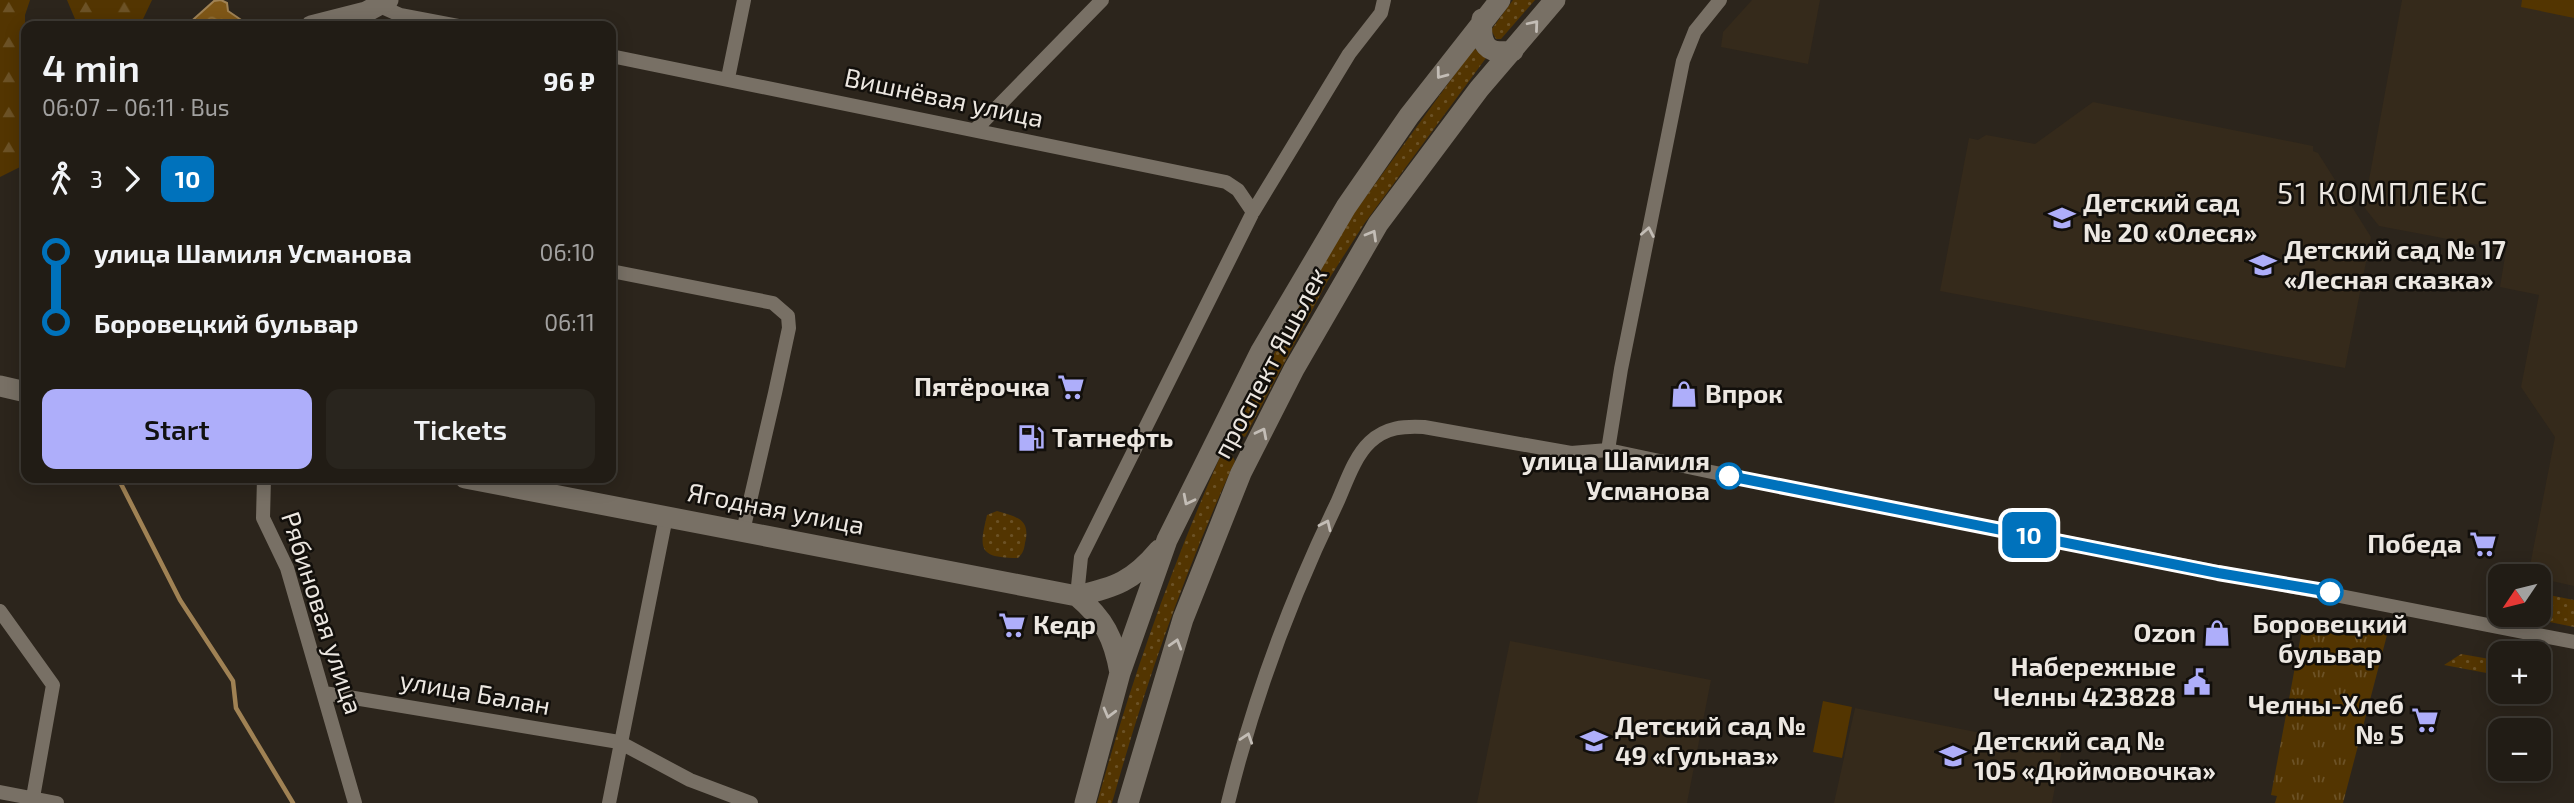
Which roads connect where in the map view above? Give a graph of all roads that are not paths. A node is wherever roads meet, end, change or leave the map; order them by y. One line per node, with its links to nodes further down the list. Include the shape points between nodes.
1 (744, 0): 13 (street)
2 (1102, 0): 14 (street)
3 (1384, 0): 15 (street, via 1381,13 1349,54)
4 (1500, 0): 8 (main road, проспект Яшьлек)
5 (1555, 0): 11 (main road, проспект Яшьлек, one-way to 5)
6 (1720, 0): 19 (street, one-way to 6, via 1683,61 1695,31)
7 (384, 3): 9 (main road); 10 (street, via 400,15)
8 (1482, 19): 11 (main road, via 1481,37 1489,49); 20 (main road, проспект Яшьлек, one-way to 20, via 1346,207 1261,351)
9 (327, 21)
10 (432, 21)
11 (1513, 51): 21 (main road, проспект Яшьлек, one-way to 11, via 1294,369 1378,224)
12 (616, 57): 13 (street, Вишнёвая улица)
13 (729, 78): 14 (street, Вишнёвая улица)
14 (976, 129): 15 (street, Вишнёвая улица, via 1226,182 1238,190)
15 (1253, 212): 27 (street, via 1081,556)
16 (616, 272): 25 (street, via 773,303 788,316)
17 (0, 386): 18 (main road)
18 (21, 391)
19 (1608, 450): 29 (street); 41 (street, one-way to 19, via 1284,623 1357,459 1368,444 1391,429 1424,426 1571,453)
20 (1211, 454): 21 (main road, via 1234,442 1240,448); 26 (main road, проспект Яшьлек, one-way to 26)
21 (1241, 473): 40 (main road, проспект Яшьлек, one-way to 21, via 1184,619)
22 (264, 483): 31 (street, Рябиновая улица, via 263,518 287,568)
23 (491, 483): 24 (main road, Ягодная улица)
24 (666, 517): 25 (main road, Ягодная улица); 32 (street)
25 (743, 531): 27 (main road, Ягодная улица)
26 (1167, 540): 27 (main road, via 1141,571 1115,587); 30 (main road, проспект Яшьлек)
27 (1077, 596): 30 (main road, via 1107,627)
28 (0, 611): 34 (street, via 52,685)
29 (2574, 642)
30 (1120, 673): 39 (main road, проспект Яшьлек, one-way to 39)
31 (324, 693): 32 (street, улица Балан); 36 (street, Рябиновая улица)
32 (618, 742): 37 (street); 38 (street, улица Балан, via 690,780)
33 (0, 792): 34 (street)
34 (32, 801): 35 (street)
35 (57, 803)
36 (355, 803)
37 (609, 803)
38 (751, 803)
39 (1085, 803)
40 (1128, 803)
41 (1228, 803)

